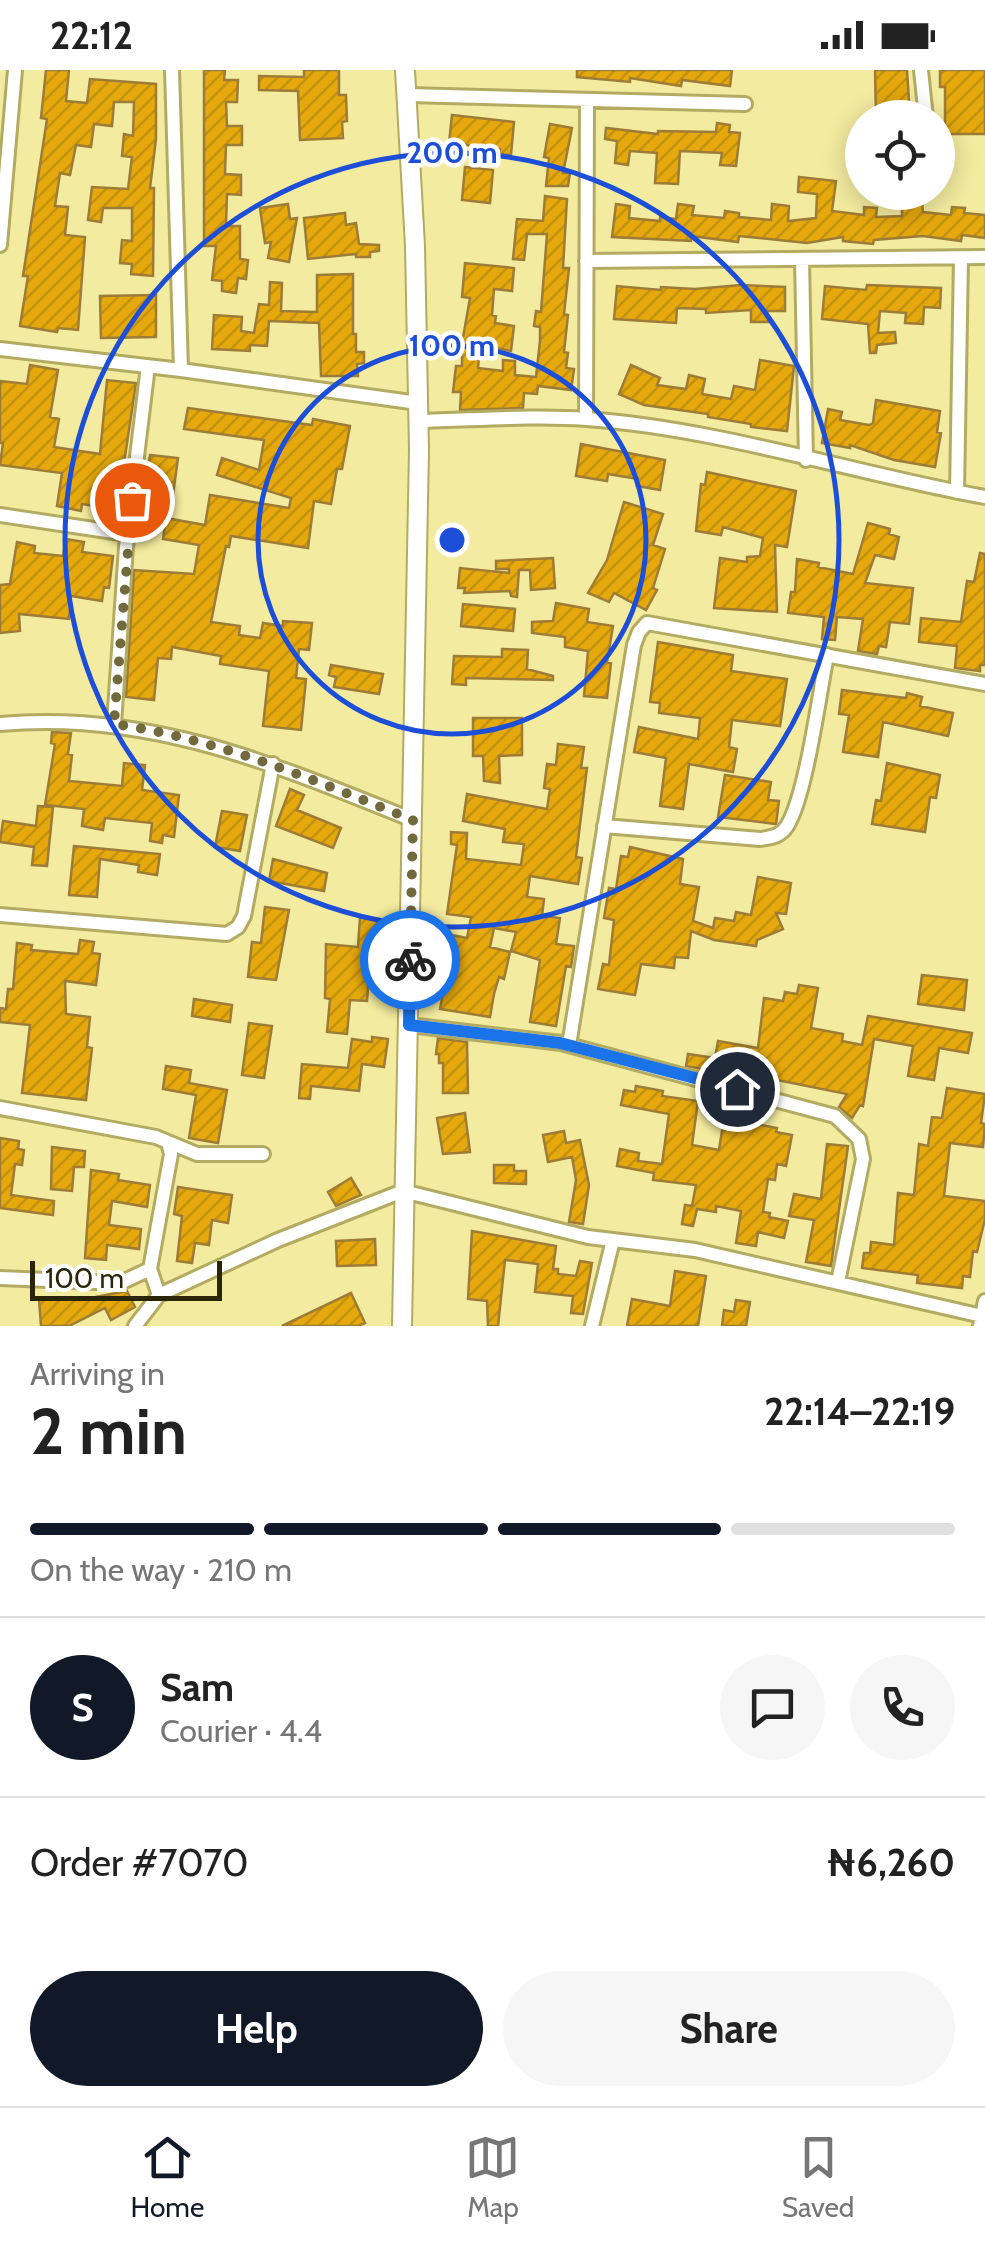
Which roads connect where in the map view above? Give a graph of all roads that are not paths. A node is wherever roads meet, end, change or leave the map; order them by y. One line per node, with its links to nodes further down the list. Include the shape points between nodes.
1 (14, 70): 9 (street)
2 (172, 70): 16 (street)
3 (405, 70): 5 (main road)
4 (921, 70): 7 (street)
5 (408, 95): 6 (street); 17 (main road)
6 (586, 100): 8 (street); 13 (street)
7 (924, 100)
8 (744, 104)
9 (0, 245)
10 (962, 258): 11 (street); 12 (street); 20 (street)
11 (985, 258)
12 (802, 259): 13 (street); 19 (street)
13 (586, 261): 18 (street)
14 (0, 349): 15 (street)
15 (148, 366): 16 (street); 23 (street)
16 (181, 370): 17 (street)
17 (418, 412): 18 (street); 29 (main road)
18 (586, 419): 19 (street, via 690,433)
19 (806, 460): 20 (street)
20 (957, 492): 21 (street)
21 (985, 497)
22 (0, 514): 23 (street)
23 (128, 534): 27 (street)
24 (827, 655): 25 (street); 30 (street, via 799,792 778,836 760,840); 30 (street, via 647,623 634,646)
25 (985, 684)
26 (0, 724): 27 (street)
27 (114, 724): 28 (street)
28 (273, 764): 29 (street); 31 (street, via 244,916 226,934)
29 (413, 820): 32 (main road)
30 (604, 826): 33 (street)
31 (0, 915)
32 (409, 1025): 33 (street); 37 (main road)
33 (569, 1045): 41 (street, via 835,1116 860,1139 863,1159)
34 (0, 1108): 35 (street)
35 (168, 1142): 36 (street, via 197,1154); 39 (street)
36 (263, 1154)
37 (403, 1191): 38 (street); 42 (street); 45 (main road)
38 (612, 1240): 41 (street, via 695,1250); 46 (street)
39 (150, 1269): 40 (street, via 120,1283); 42 (street)
40 (0, 1278)
41 (838, 1282): 43 (street)
42 (159, 1295): 44 (street)
43 (982, 1314)
44 (135, 1326)
45 (402, 1326)
46 (592, 1326)

